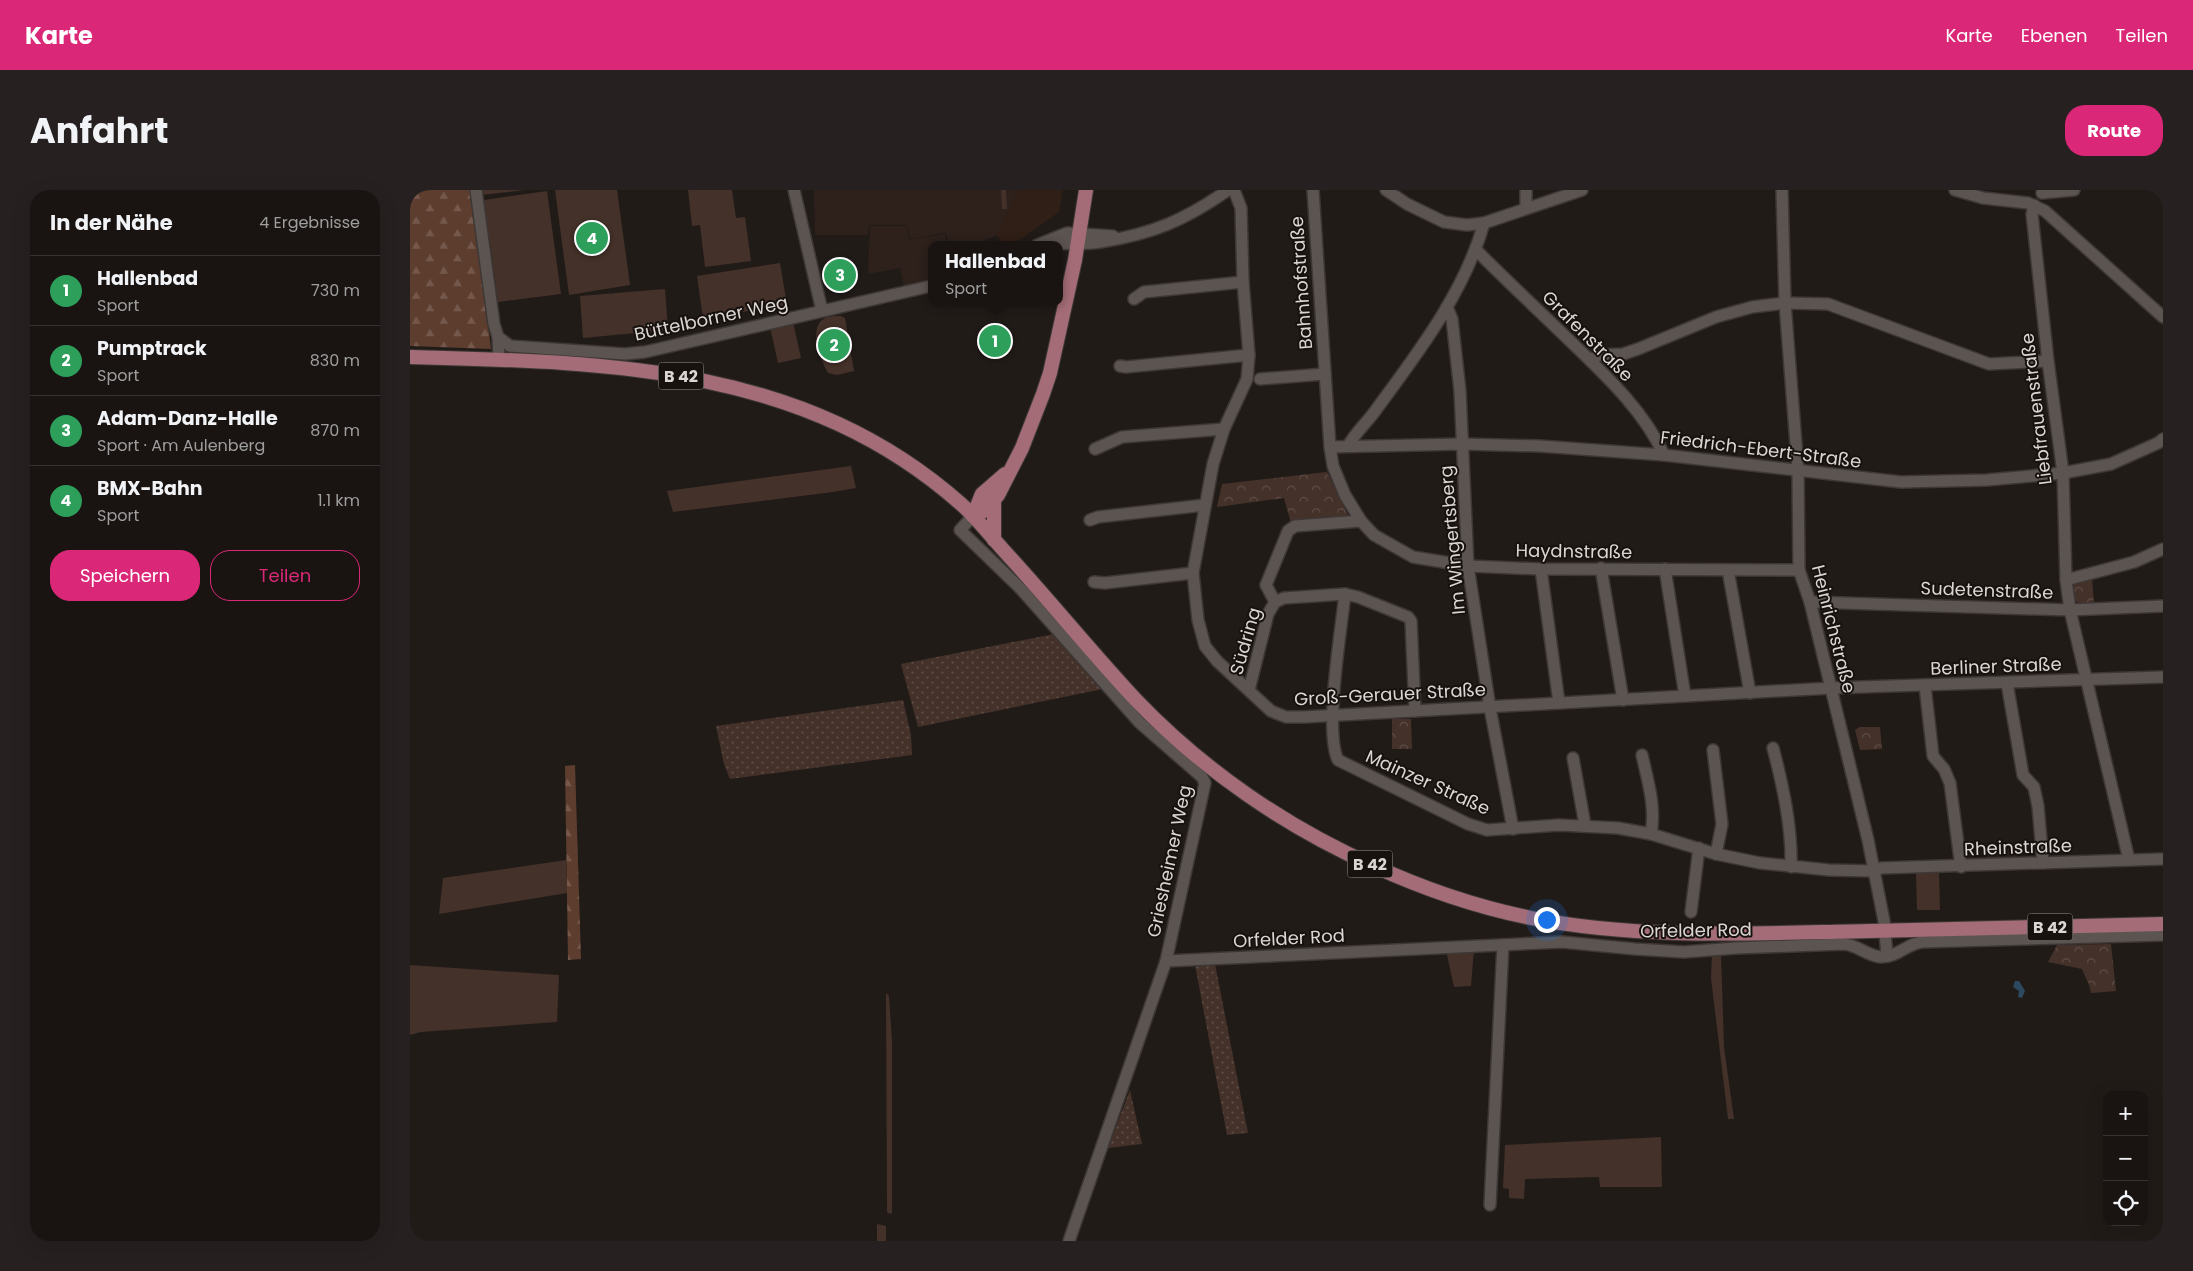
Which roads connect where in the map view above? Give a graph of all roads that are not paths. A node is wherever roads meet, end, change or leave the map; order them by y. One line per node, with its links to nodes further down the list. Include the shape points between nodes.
1 (476, 190): 28 (street)
2 (794, 190): 26 (street)
3 (1086, 190): 17 (main road)
4 (1228, 190): 17 (street, via 1174,224 1100,242)
5 (1234, 190): 21 (street, Groß-Gerauer Straße, via 1242,208)
6 (1313, 190): 35 (street, Bahnhofstraße)
7 (1386, 190): 16 (street, via 1407,204 1450,224)
8 (1526, 190): 15 (street)
9 (1582, 190): 15 (street)
10 (1782, 190): 24 (street, Heinrichstraße)
11 (1955, 190): 14 (street)
12 (2074, 190): 13 (street)
13 (2041, 192): 14 (street)
14 (2035, 206): 27 (street, via 2064,227); 33 (street, Liebfrauenstraße, via 2032,214)
15 (1526, 208): 16 (street)
16 (1484, 223): 20 (street)
17 (1079, 238): 18 (street, via 1062,234); 19 (street); 44 (main road, via 1050,373 1029,431)
18 (1045, 241)
19 (1063, 241)
20 (1476, 250): 25 (street); 32 (street, Grafenstraße)
21 (1244, 282): 23 (street, via 1144,292); 29 (street, Groß-Gerauer Straße)
22 (928, 287): 26 (street, Büttelborner Weg)
23 (1134, 299)
24 (1785, 303): 32 (street, via 1752,307 1716,317 1638,349); 33 (street, via 1828,304 1990,364); 45 (street, Heinrichstraße)
25 (1447, 307): 38 (street, Im Wingertsberg, via 1456,348); 40 (street)
26 (822, 311): 28 (street, Büttelborner Weg, via 625,354 510,346)
27 (2163, 318)
28 (498, 337): 31 (street)
29 (1249, 355): 34 (street); 37 (street, Groß-Gerauer Straße, via 1247,379)
30 (410, 357): 31 (main road, B 42)
31 (499, 359): 48 (main road, B 42, via 622,368 745,389 826,418 872,441)
32 (1590, 360): 43 (street, Grafenstraße, via 1640,415)
33 (2048, 361): 46 (street, Liebfrauenstraße)
34 (1120, 366)
35 (1325, 374): 36 (street, Bahnhofstraße); 41 (street, Bahnhofstraße)
36 (1260, 379)
37 (1224, 429): 42 (street, via 1122,437); 50 (street, Groß-Gerauer Straße)
38 (1462, 444): 40 (street, Friedrich-Ebert-Straße); 43 (street, Friedrich-Ebert-Straße); 56 (street, Im Wingertsberg)
39 (2161, 445): 46 (street, Friedrich-Ebert-Straße, via 2111,464)
40 (1348, 446): 41 (street, Friedrich-Ebert-Straße)
41 (1330, 448): 53 (street, Haydnstraße, via 1333,466 1345,495)
42 (1095, 449)
43 (1664, 455): 45 (street, Friedrich-Ebert-Straße)
44 (1009, 470): 47 (main road); 49 (main road)
45 (1798, 470): 46 (street, Friedrich-Ebert-Straße, via 1898,482 1987,480); 61 (street, Heinrichstraße)
46 (2063, 473): 63 (street, Liebfrauenstraße)
47 (982, 494): 48 (main road); 51 (main road)
48 (951, 495): 51 (main road, B 42)
49 (994, 502): 51 (main road); 54 (main road)
50 (1205, 505): 52 (street); 62 (street, Groß-Gerauer Straße)
51 (973, 516): 54 (main road, B 42); 104 (street, Griesheimer Weg, via 960,530 1020,588 1140,723 1205,783)
52 (1090, 520)
53 (1361, 521): 56 (street, Haydnstraße, via 1374,534 1413,557); 66 (street, Südring, via 1295,526 1288,531 1266,585)
54 (994, 540): 100 (main road, B 42, via 1134,698 1185,746 1286,820 1372,866 1440,893 1500,910 1603,928 1716,934)
55 (2163, 549): 63 (street, via 2134,562)
56 (1468, 566): 58 (street, Haydnstraße); 80 (street, Im Wingertsberg)
57 (1601, 568): 58 (street, Haydnstraße); 59 (street, Haydnstraße); 78 (street)
58 (1541, 569): 79 (street)
59 (1665, 569): 60 (street, Haydnstraße); 77 (street)
60 (1728, 570): 61 (street, Haydnstraße); 76 (street)
61 (1800, 570): 67 (street, Heinrichstraße)
62 (1193, 574): 64 (street); 75 (street, Groß-Gerauer Straße, via 1205,646 1217,662)
63 (2066, 580): 69 (street, Liebfrauenstraße)
64 (1094, 582)
65 (1345, 594): 66 (street, Südring, via 1284,598); 81 (street, Südring, via 1408,617 1411,621); 82 (street, Mainzer Straße)
66 (1275, 602): 75 (street, Südring, via 1268,614)
67 (1810, 602): 69 (street, Sudetenstraße); 74 (street, Heinrichstraße)
68 (2163, 606): 69 (street, Sudetenstraße)
69 (2070, 610): 71 (street, Liebfrauenstraße)
70 (2163, 678): 71 (street, Berliner Straße)
71 (2088, 680): 72 (street, Berliner Straße); 93 (street, Liebfrauenstraße)
72 (2007, 683): 73 (street, Berliner Straße); 94 (street, via 2023,775 2034,787 2038,806)
73 (1925, 686): 74 (street, Berliner Straße); 96 (street, via 1933,756 1944,768 1950,782)
74 (1830, 688): 76 (street, Groß-Gerauer Straße); 97 (street, Heinrichstraße)
75 (1249, 690): 82 (street, Groß-Gerauer Straße, via 1271,711 1286,717)
76 (1750, 693): 77 (street, Groß-Gerauer Straße)
77 (1685, 696): 78 (street, Groß-Gerauer Straße)
78 (1623, 700): 79 (street, Groß-Gerauer Straße)
79 (1559, 703): 80 (street, Groß-Gerauer Straße)
80 (1490, 708): 81 (street, Groß-Gerauer Straße); 88 (street, Im Wingertsberg)
81 (1416, 711): 82 (street, Groß-Gerauer Straße)
82 (1333, 715): 88 (street, Mainzer Straße, via 1334,752 1338,760 1468,824 1487,830)
83 (1772, 748): 95 (street, via 1792,844)
84 (1713, 750): 91 (street, via 1722,824)
85 (1642, 755): 89 (street, via 1653,805)
86 (1573, 758): 87 (street)
87 (1585, 825): 88 (street, Mainzer Straße); 89 (street, Mainzer Straße)
88 (1513, 828)
89 (1651, 834): 90 (street, Mainzer Straße)
90 (1699, 848): 91 (street, Mainzer Straße); 98 (street)
91 (1716, 854): 95 (street, Mainzer Straße)
92 (2163, 859): 93 (street, Rheinstraße)
93 (2129, 860): 94 (street, Rheinstraße)
94 (2043, 864): 96 (street, Rheinstraße)
95 (1791, 867): 97 (street, Mainzer Straße)
96 (1961, 867): 97 (street, Rheinstraße, via 1881,868)
97 (1874, 871): 100 (street, Heinrichstraße)
98 (1692, 912)
99 (2163, 924): 100 (main road, B 42, via 1909,930)
100 (1884, 926): 103 (street)
101 (2163, 935): 103 (street, via 1922,942)
102 (1502, 944): 103 (street, Orfelder Rod, via 1562,942 1684,952 1844,944 1856,946 1871,955); 104 (street, Orfelder Rod); 105 (street)
103 (1887, 956)
104 (1166, 961): 106 (street, Griesheimer Weg)
105 (1490, 1205)
106 (1069, 1241)

